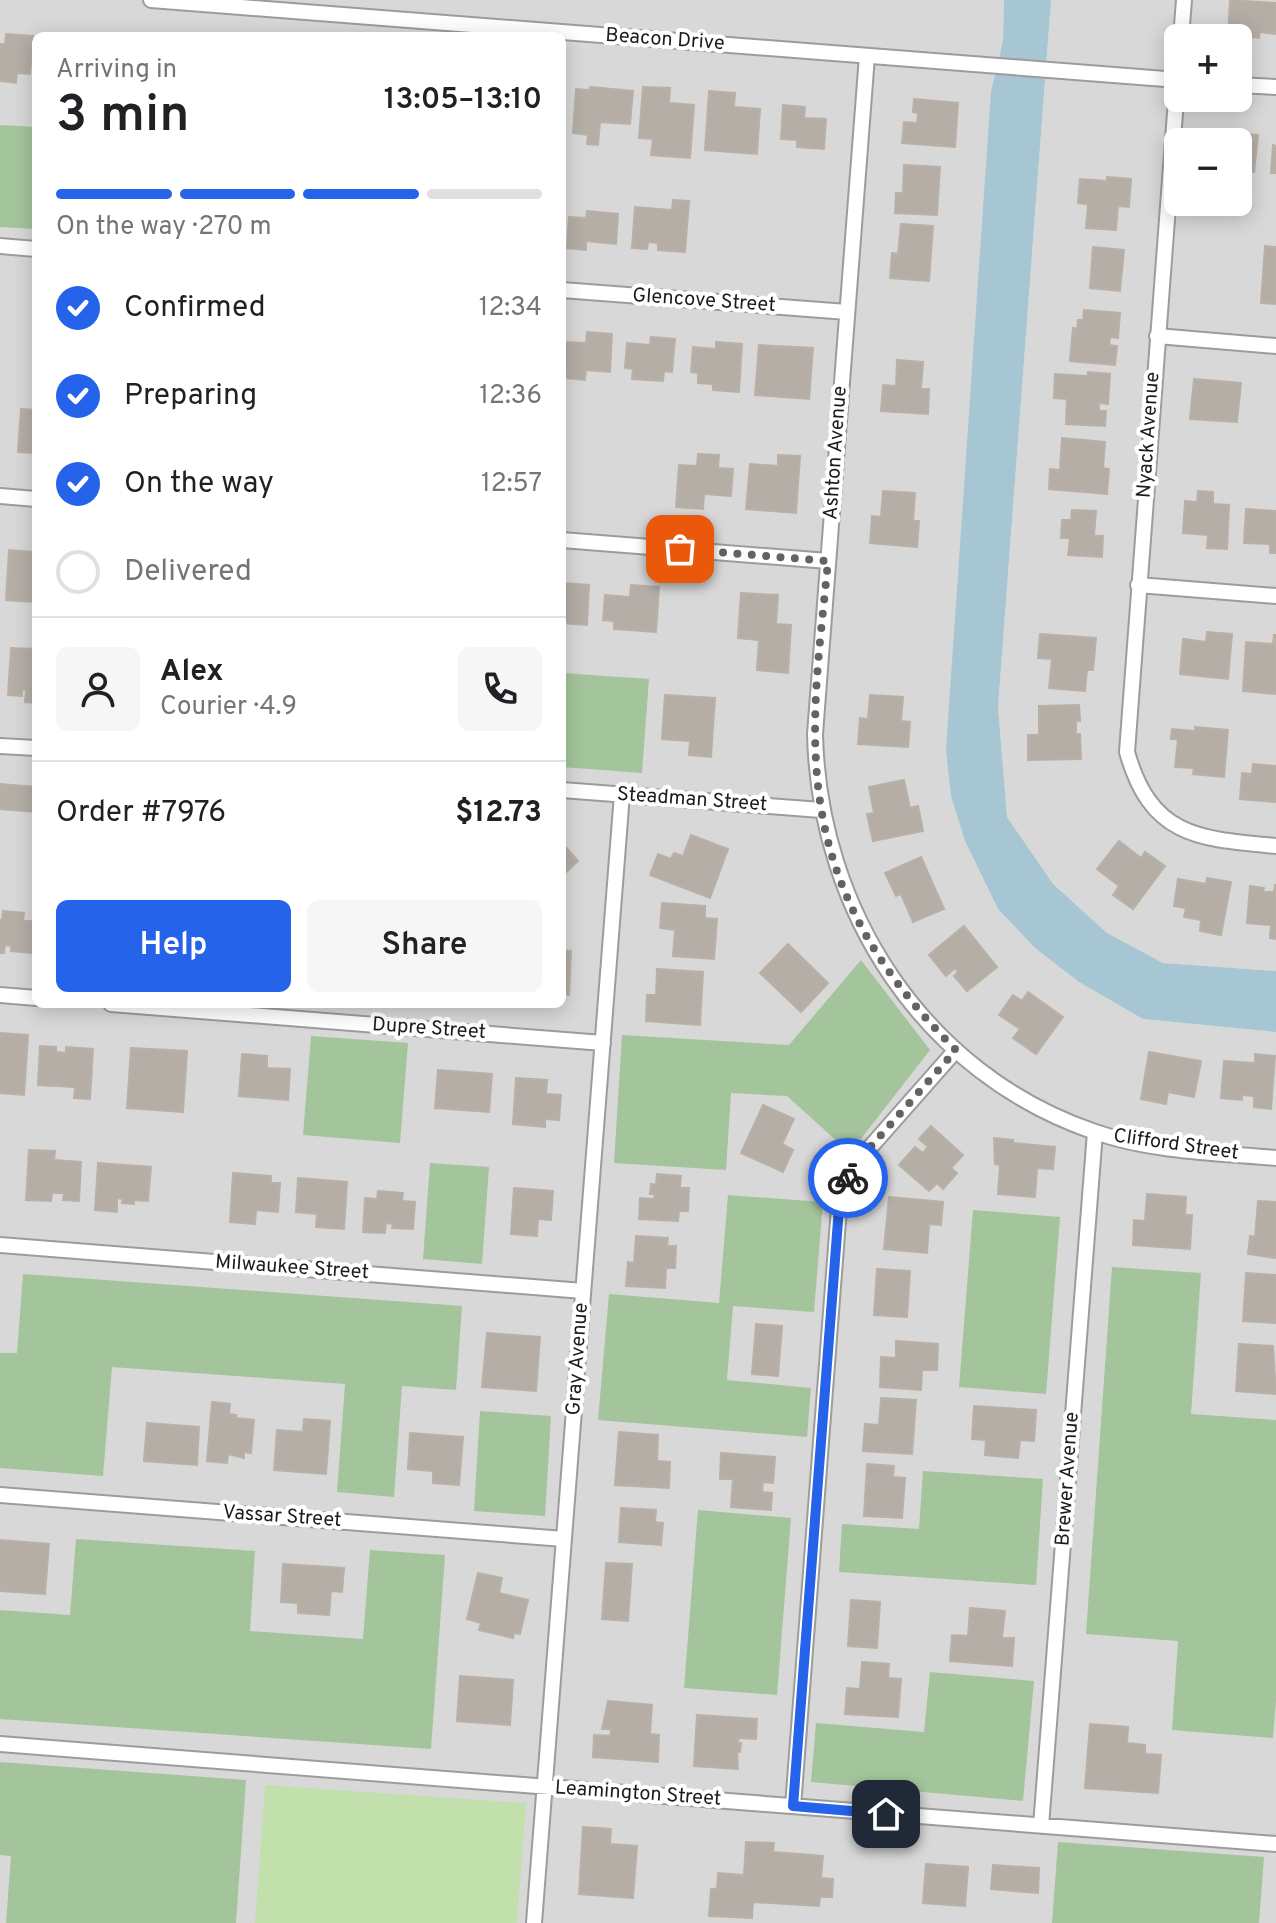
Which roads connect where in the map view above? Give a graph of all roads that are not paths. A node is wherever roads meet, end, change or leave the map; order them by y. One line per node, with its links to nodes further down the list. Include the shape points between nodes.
1 (151, 0): 4 (street, Beacon Drive)
2 (1184, 0): 3 (street)
3 (1182, 24)
4 (560, 32)
5 (566, 32): 6 (street, Beacon Drive)
6 (867, 56): 7 (street, Beacon Drive); 14 (street, Ashton Avenue)
7 (1164, 79)
8 (1252, 86): 9 (street)
9 (1276, 87)
10 (1175, 112): 15 (street, Nyack Avenue)
11 (0, 246): 12 (street)
12 (32, 249)
13 (566, 290): 14 (street, Glencove Street)
14 (847, 312): 20 (street, Ashton Avenue)
15 (1157, 336): 16 (street); 21 (street, Nyack Avenue)
16 (1276, 346)
17 (0, 496): 18 (street)
18 (32, 499)
19 (566, 540): 20 (street)
20 (828, 561): 27 (street, Ashton Avenue, via 815,734)
21 (1138, 585): 22 (street); 28 (street, Nyack Avenue, via 1127,752 1135,779 1171,823 1192,834)
22 (1276, 596)
23 (0, 746): 24 (street)
24 (32, 748)
25 (566, 790): 26 (street, Steadman Street)
26 (622, 794): 27 (street, Steadman Street); 32 (street, Gray Avenue)
27 (821, 810): 33 (street, Ashton Avenue, via 845,893 871,945 903,993)
28 (1276, 846)
29 (0, 995): 30 (street)
30 (32, 998)
31 (161, 1008): 32 (street, Dupre Street)
32 (603, 1043): 37 (street, Gray Avenue)
33 (956, 1050): 34 (street, Clifford Street, via 1021,1096); 42 (street, via 859,1160 844,1185)
34 (1095, 1132): 35 (street, Clifford Street, via 1173,1149); 43 (street, Brewer Avenue)
35 (1276, 1158)
36 (0, 1245): 37 (street, Milwaukee Street)
37 (583, 1291): 39 (street, Gray Avenue)
38 (0, 1495): 39 (street, Vassar Street)
39 (564, 1539): 41 (street, Gray Avenue)
40 (0, 1744): 41 (street, Leamington Street)
41 (544, 1787): 42 (street, Leamington Street); 45 (street, Gray Avenue)
42 (793, 1806): 43 (street, Leamington Street)
43 (1041, 1826): 44 (street, Leamington Street)
44 (1276, 1844)
45 (534, 1923)

